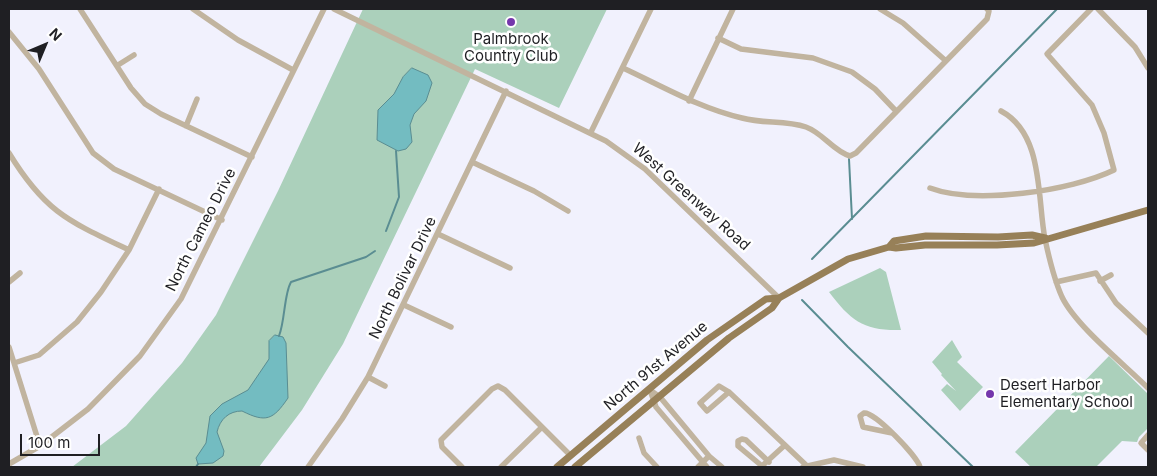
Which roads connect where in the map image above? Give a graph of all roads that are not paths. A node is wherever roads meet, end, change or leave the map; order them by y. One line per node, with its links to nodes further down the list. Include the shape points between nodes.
1 (80, 9): 15 (street)
2 (192, 9): 18 (street, via 238,40)
3 (324, 9): 18 (street, North Cameo Drive)
4 (334, 9): 19 (street, West Greenway Road)
5 (651, 9): 16 (street)
6 (732, 9): 12 (street)
7 (883, 9): 14 (street)
8 (987, 9): 14 (street, via 987,19)
9 (1091, 9): 31 (street, via 1047,54 1092,105 1114,170 1074,184)
10 (1098, 9): 17 (street, via 1135,47)
11 (9, 32): 30 (street, via 39,68 92,153 114,169)
12 (718, 38): 21 (street); 22 (street, via 741,49 813,58 852,72 875,89)
13 (134, 55): 15 (street)
14 (946, 61): 22 (street)
15 (118, 65): 24 (street, via 145,104)
16 (623, 68): 21 (street); 25 (street)
17 (1148, 68)
18 (293, 70): 27 (street, North Cameo Drive)
19 (506, 91): 25 (street, West Greenway Road); 28 (street, North Bolivar Drive)
20 (197, 98): 24 (street)
21 (689, 100): 22 (street, via 745,119 809,128 850,156)
22 (896, 111)
23 (1001, 111): 31 (street, via 1012,119 1027,141)
24 (186, 126): 27 (street)
25 (591, 132): 47 (street, West Greenway Road, via 645,169)
26 (9, 153): 40 (street, via 40,197 57,213 76,226)
27 (252, 157): 34 (street, North Cameo Drive)
28 (472, 162): 33 (street); 35 (street, North Bolivar Drive)
29 (930, 188): 31 (street, via 959,194)
30 (159, 189): 34 (street); 40 (street)
31 (1039, 191): 37 (street)
32 (1148, 210): 37 (main road, North 91st Avenue)
33 (568, 211)
34 (222, 220): 65 (street, North Cameo Drive, via 182,299 140,356 88,409)
35 (438, 234): 41 (street); 48 (street, North Bolivar Drive)
36 (948, 236): 37 (main road, North 91st Avenue, via 1032,235); 38 (main road); 39 (main road, North 91st Avenue, via 894,241)
37 (1045, 238): 38 (main road, North 91st Avenue, via 1018,244); 46 (street)
38 (948, 244): 39 (main road, North 91st Avenue)
39 (889, 247): 47 (main road, North 91st Avenue, via 848,259)
40 (129, 250): 52 (street, via 101,292 57,341 39,355)
41 (510, 268)
42 (20, 273): 45 (street)
43 (1111, 275): 44 (street)
44 (1100, 281): 46 (street, via 1096,273); 50 (street)
45 (9, 282)
46 (1056, 282): 55 (street, via 1072,312)
47 (779, 298): 56 (main road, North 91st Avenue, via 766,299 721,330); 58 (main road, North 91st Avenue, via 772,308 728,339)
48 (404, 305): 49 (street); 53 (street, North Bolivar Drive)
49 (451, 327)
50 (1148, 334)
51 (9, 347): 52 (street)
52 (14, 363): 65 (street)
53 (368, 376): 54 (street); 72 (street, North Bolivar Drive)
54 (386, 386)
55 (1148, 388)
56 (650, 390): 58 (street); 59 (street); 67 (main road, North 91st Avenue)
57 (729, 392): 57 (street, via 707,411 700,403 720,386); 64 (street)
58 (660, 397): 59 (main road, North 91st Avenue); 68 (street)
59 (653, 403): 71 (street); 76 (main road, North 91st Avenue)
60 (542, 427): 67 (street); 73 (street, via 498,386 441,442); 74 (street)
61 (892, 433): 61 (street, via 872,414 864,412 860,416 863,427); 81 (street)
62 (1148, 435): 66 (street, via 1141,443)
63 (639, 438): 77 (street, via 644,453)
64 (784, 445): 69 (street); 79 (street)
65 (40, 446): 70 (street, North Cameo Drive)
66 (1148, 450)
67 (570, 456): 75 (main road, North 91st Avenue)
68 (709, 456): 71 (street); 78 (street)
69 (769, 462): 69 (street, via 762,466 738,446 738,441 746,440)
70 (9, 464)
71 (703, 466)
72 (308, 467)
73 (462, 467)
74 (501, 467)
75 (557, 467)
76 (576, 467)
77 (657, 467)
78 (722, 467)
79 (805, 467): 80 (street, via 834,460)
80 (863, 467)
81 (920, 467)

